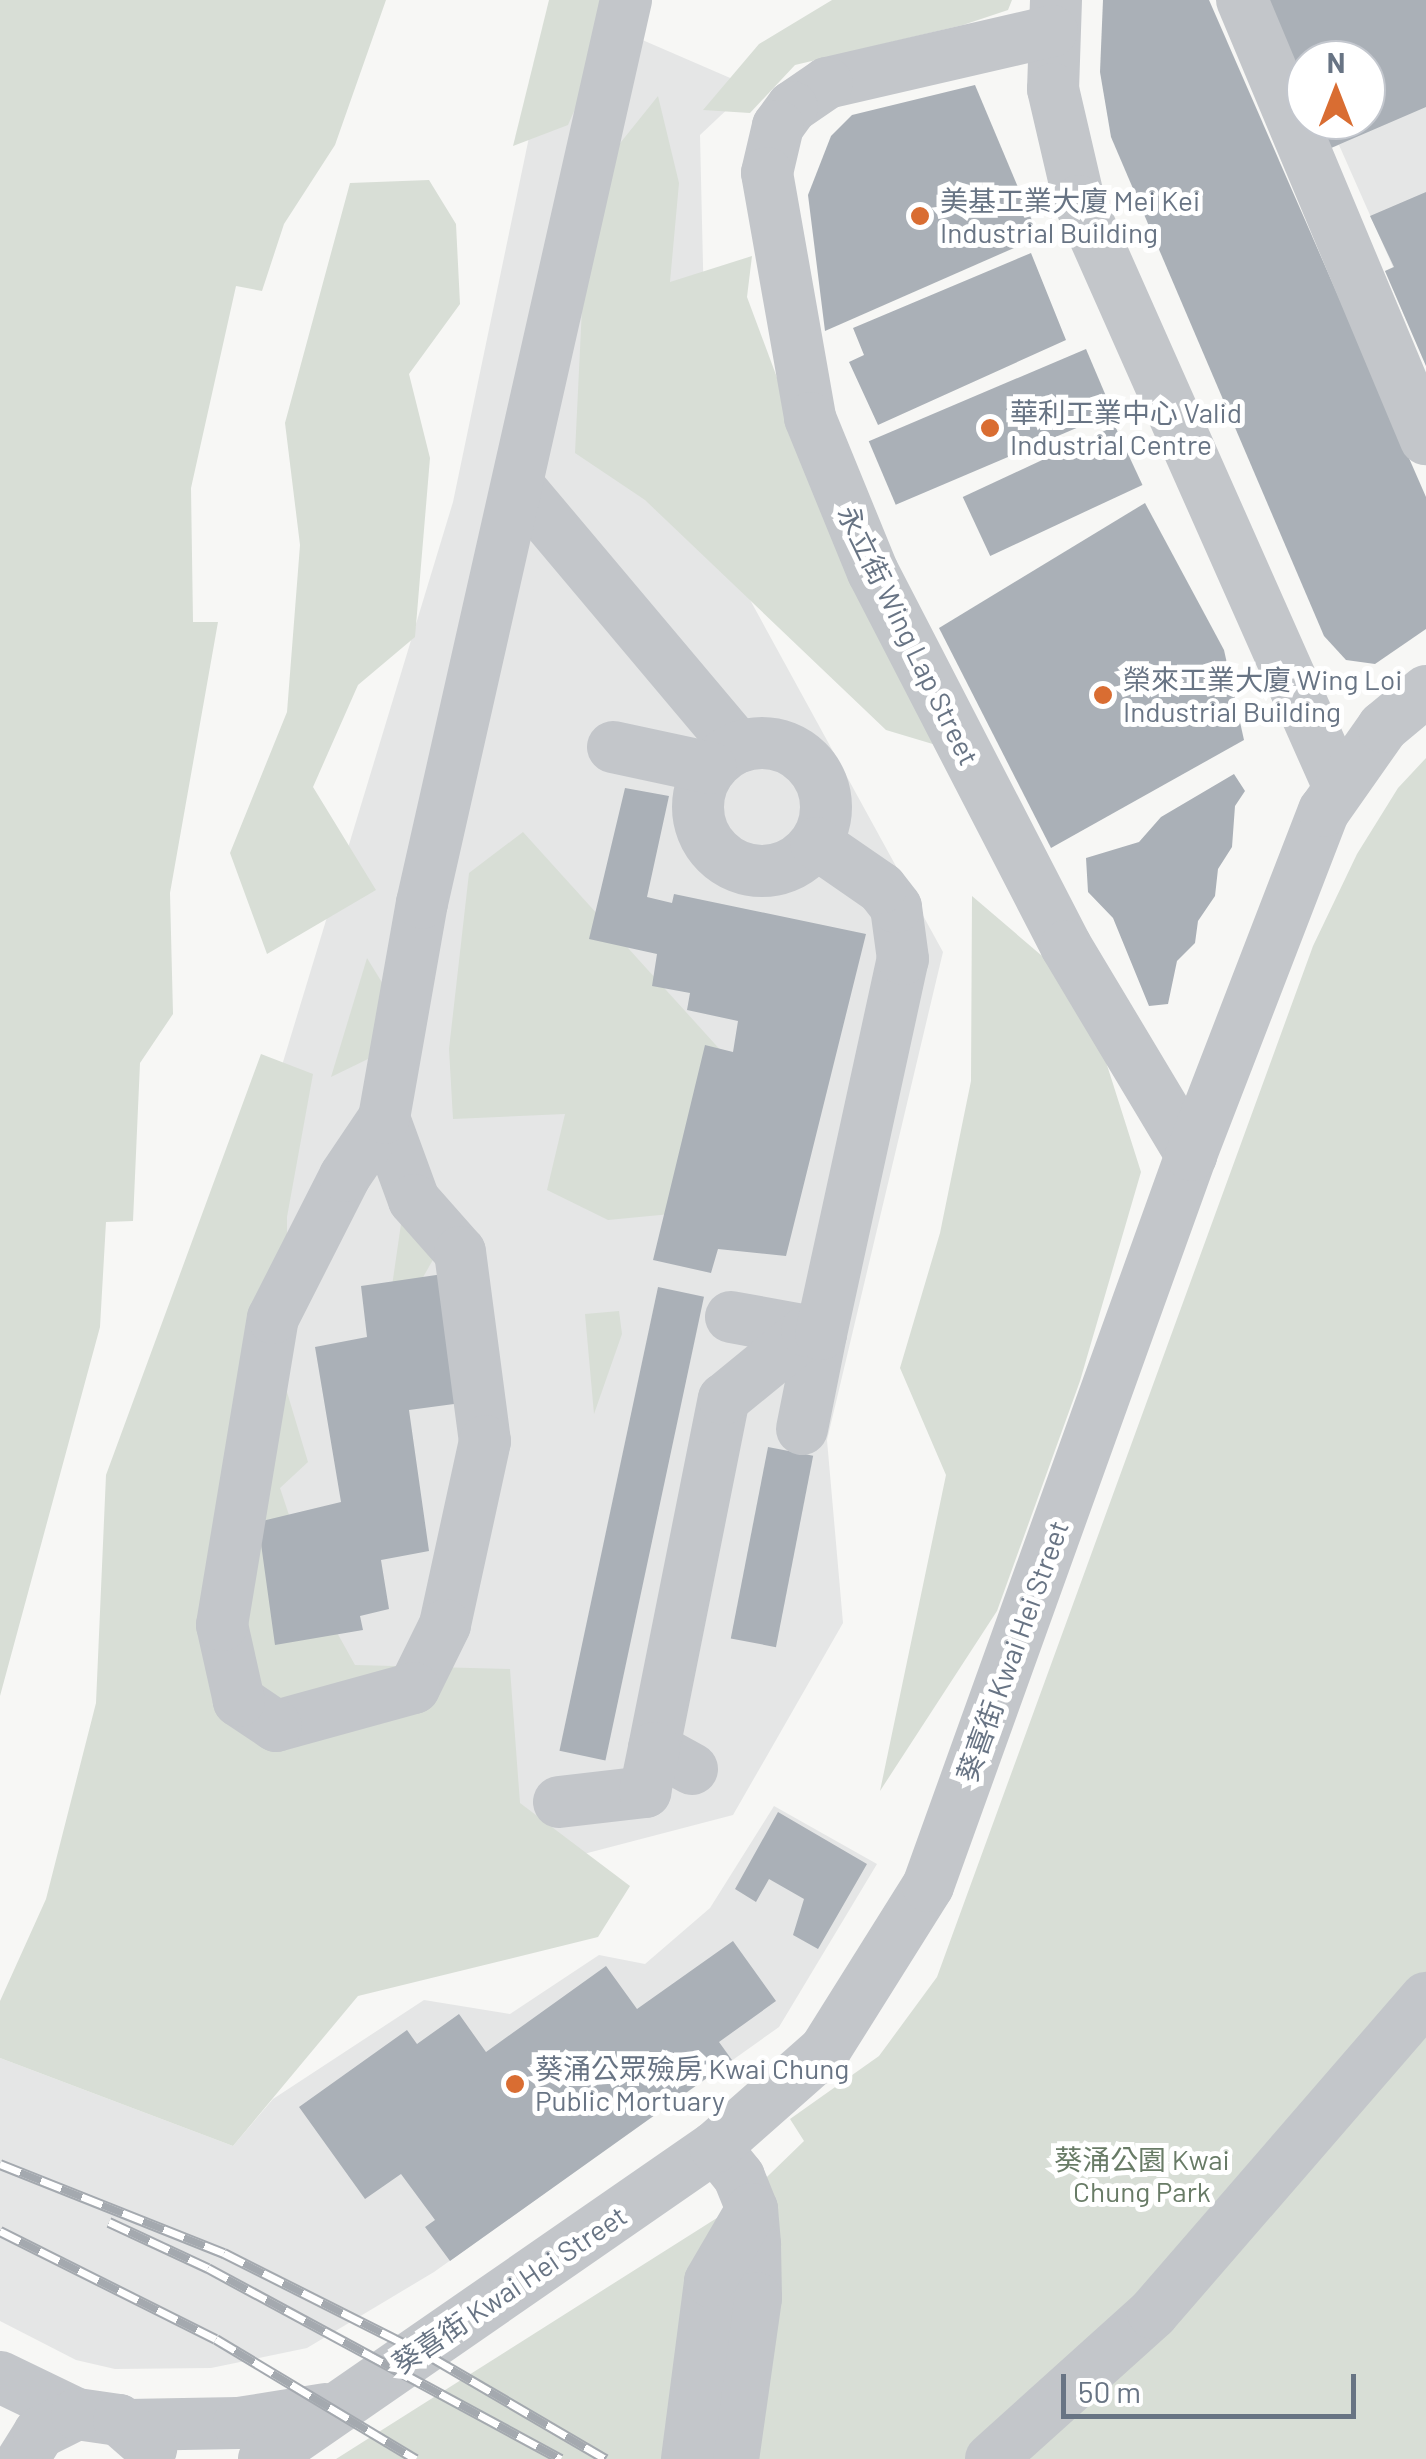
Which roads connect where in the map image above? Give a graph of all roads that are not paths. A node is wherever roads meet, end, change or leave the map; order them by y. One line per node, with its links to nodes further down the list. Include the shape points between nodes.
1 (1242, 0): 4 (street)
2 (622, 15): 5 (street)
3 (1054, 16): 9 (street, via 1052,88 1078,202); 12 (street, 永立街 Wing Lap Street, via 828,83 778,126 767,173 810,418 873,572 1066,946)
4 (1426, 439)
5 (520, 488): 8 (street); 11 (street, via 422,903)
6 (1426, 690): 9 (street, 葵喜街 Kwai Hei Street, via 1383,726)
7 (613, 748): 8 (street)
8 (725, 757): 10 (street, via 779,744 813,766 828,804); 10 (street, via 699,794 698,816 719,854 738,866 781,869)
9 (1337, 783): 12 (street, 葵喜街 Kwai Hei Street)
10 (816, 843): 14 (street, via 881,888 896,907 903,959)
11 (384, 1118): 11 (street, via 345,1176 273,1318 222,1625 239,1700 276,1726 414,1688 445,1625 484,1441 460,1252 414,1200)
12 (1192, 1155): 18 (street, 葵喜街 Kwai Hei Street, via 928,1886 825,2050)
13 (732, 1317): 14 (street)
14 (814, 1333): 15 (street); 16 (street, via 724,1399 673,1759 645,1792)
15 (802, 1429)
16 (559, 1802)
17 (1426, 1998): 28 (street, via 1153,2312)
18 (715, 2147): 19 (street, via 739,2177); 21 (street, 葵喜街 Kwai Hei Street)
19 (752, 2210): 26 (street, via 710,2281); 27 (street, via 756,2298)
20 (0, 2377): 22 (street, 葵喜街 Kwai Hei Street)
21 (330, 2408): 23 (street, 葵喜街 Kwai Hei Street); 25 (street, 葵喜街 Kwai Hei Street)
22 (77, 2414): 23 (street, 葵喜街 Kwai Hei Street, via 98,2414); 24 (street, via 39,2433)
23 (141, 2442)
24 (23, 2459)
25 (264, 2459)
26 (687, 2459)
27 (733, 2459)
28 (991, 2459)

